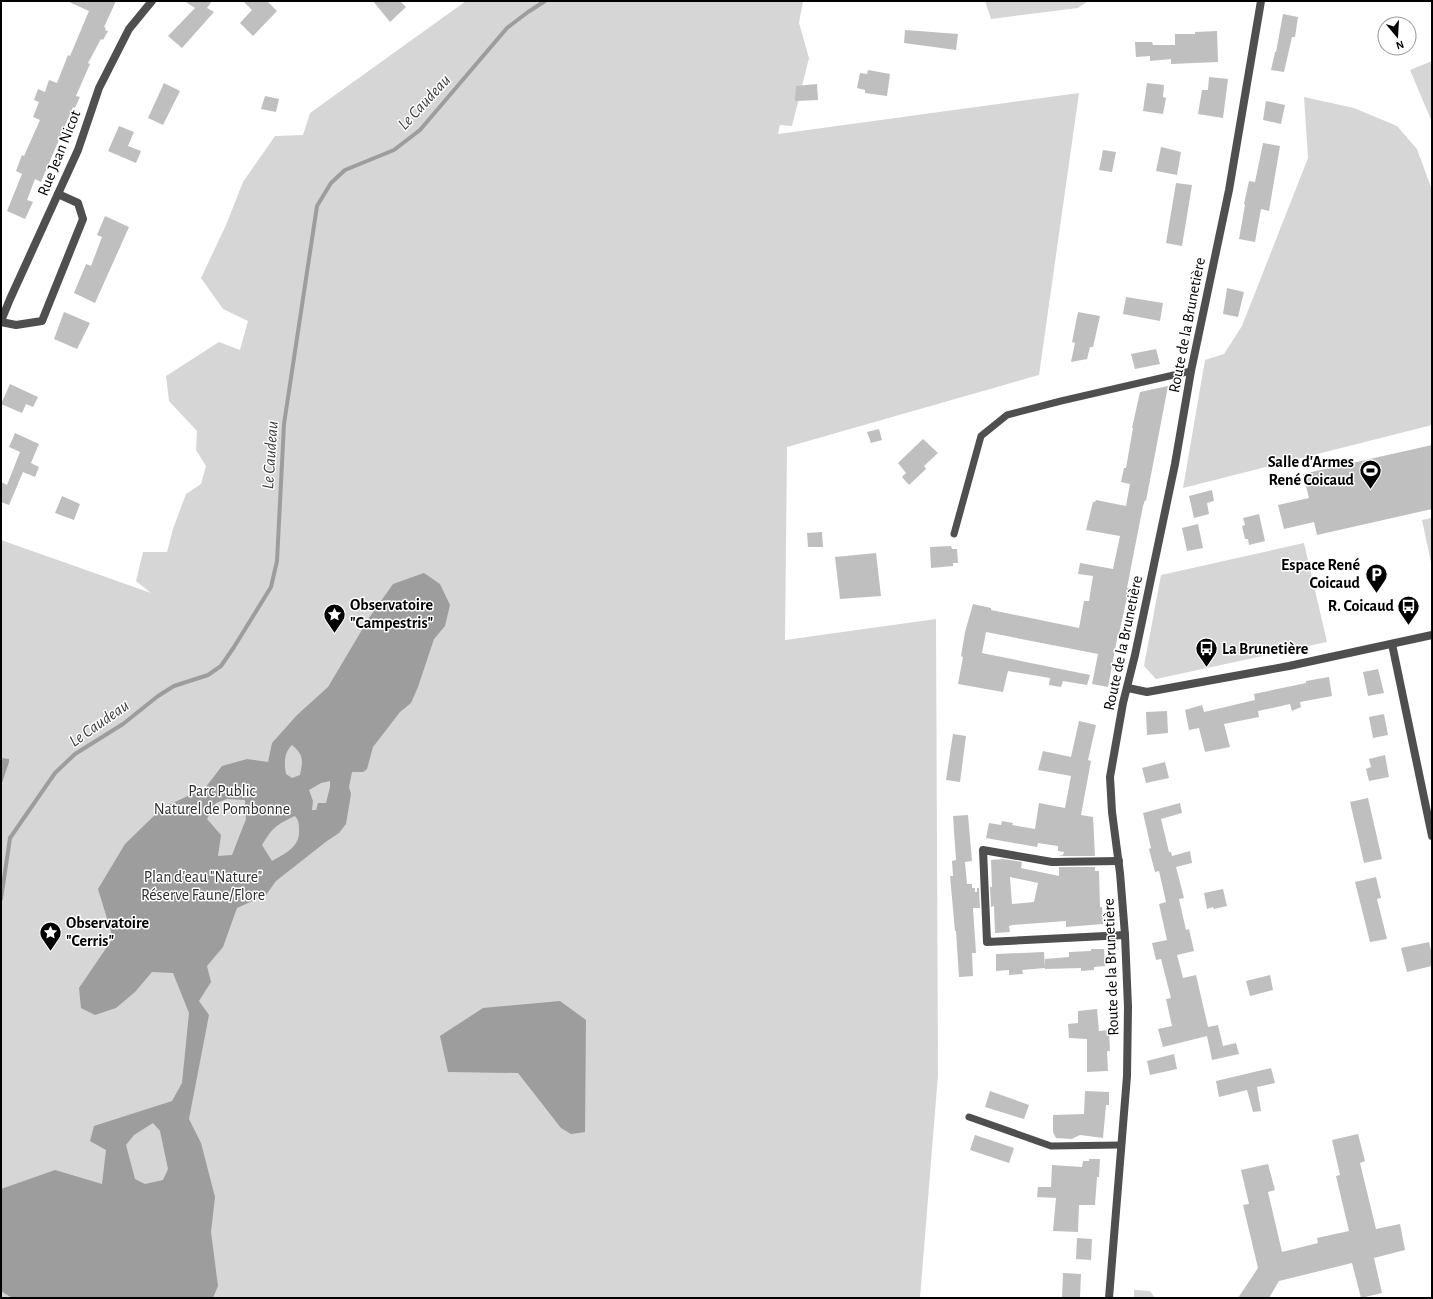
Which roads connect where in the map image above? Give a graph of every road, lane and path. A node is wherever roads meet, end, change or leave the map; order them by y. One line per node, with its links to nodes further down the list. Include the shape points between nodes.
1 (152, 1): 3 (street, Rue Jean Nicot, via 128,29 99,88 78,150)
2 (1261, 1): 6 (street, Route de la Brunetière, via 1229,190)
3 (58, 194): 4 (street, Rue Jean Nicot); 5 (street, via 78,203 84,219 42,321 16,325)
4 (3, 306): 5 (street, Rue Jean Nicot)
5 (1, 321)
6 (1191, 371): 7 (lane, via 1007,415 981,436); 10 (street, Route de la Brunetière, via 1175,464)
7 (954, 534)
8 (1432, 635): 9 (street)
9 (1392, 644): 10 (street, via 1147,692); 11 (street)
10 (1128, 688): 13 (street, Route de la Brunetière, via 1110,777)
11 (1430, 816): 12 (street)
12 (1432, 836)
13 (1119, 861): 14 (street, Route de la Brunetière); 14 (street, via 1052,862 983,850 987,942)
14 (1126, 935): 16 (street, Route de la Brunetière, via 1128,1076)
15 (969, 1117): 16 (lane, via 1051,1146)
16 (1121, 1145): 17 (street, Route de la Brunetière)
17 (1109, 1298)

